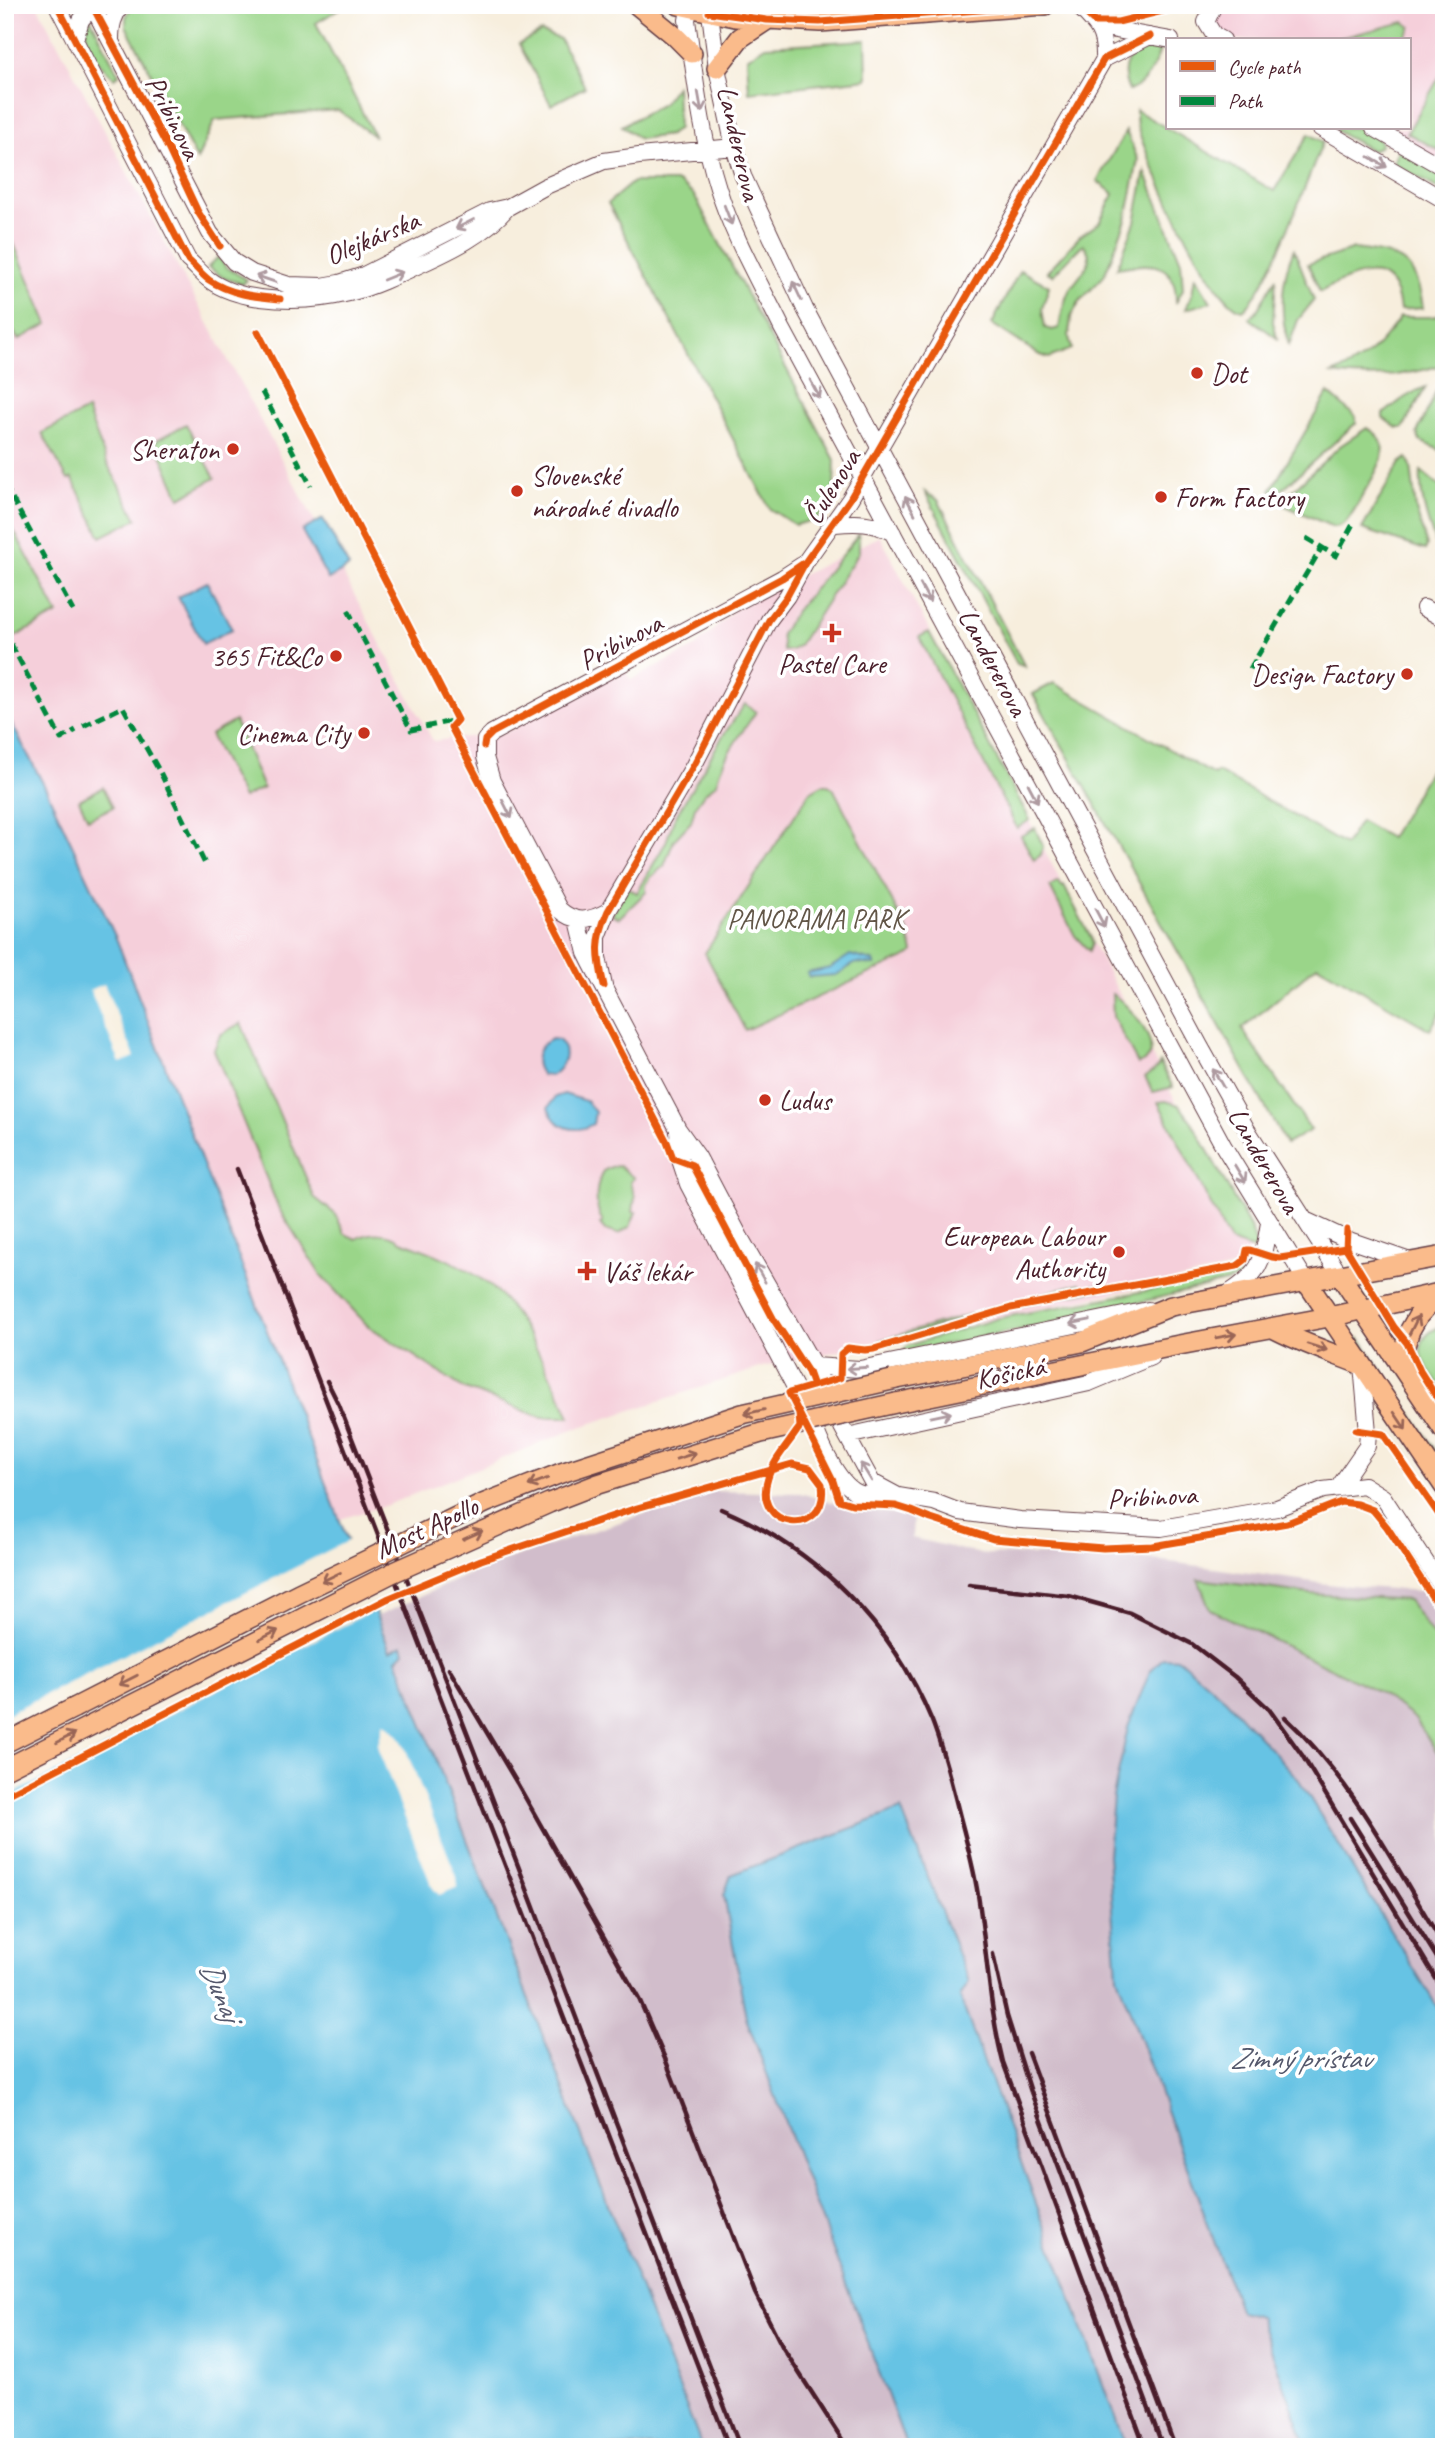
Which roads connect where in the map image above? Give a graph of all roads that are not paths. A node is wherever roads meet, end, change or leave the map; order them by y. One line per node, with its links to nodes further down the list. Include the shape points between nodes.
1 (57, 5): 14 (street, Pribinova)
2 (122, 5): 15 (street, via 111,25)
3 (637, 5): 16 (main road)
4 (1045, 5): 9 (main road, via 820,22)
5 (1077, 5): 10 (street)
6 (1214, 5): 12 (street, via 1206,22)
7 (93, 6): 14 (street, via 81,20); 15 (street, Pribinova)
8 (695, 7): 9 (main road); 16 (street, Landererova, via 687,20); 18 (street, Landererova)
9 (767, 20): 18 (main road, via 740,38)
10 (1099, 27): 11 (street); 17 (street)
11 (1150, 36): 13 (street); 17 (street)
12 (1218, 38)
13 (1166, 39)
14 (75, 40): 27 (street, Pribinova, via 188,260 228,290)
15 (111, 40): 26 (street, Pribinova, via 198,212)
16 (692, 53): 22 (street, Landererova, one-way to 22)
17 (1104, 59): 28 (street, Čulenova)
18 (717, 68): 21 (street, Landererova)
19 (1323, 130): 24 (street, one-way to 24)
20 (1378, 130): 23 (street)
21 (734, 147): 22 (street, Olejkárska); 28 (street, Landererova, one-way to 21, via 805,309)
22 (708, 150): 25 (street, Olejkárska, via 604,161); 29 (street, Landererova, one-way to 29, via 729,221)
23 (1444, 168)
24 (1444, 200)
25 (508, 207): 26 (street, Olejkárska, one-way to 26, via 490,211 364,275 322,286 289,285 252,274); 27 (street, Olejkárska, one-way to 25, via 337,295 393,277 492,226)
26 (220, 246)
27 (279, 299)
28 (879, 447): 29 (street, Čulenova); 39 (street, Landererova, one-way to 28, via 1200,1046)
29 (862, 476): 30 (street, Čulenova); 31 (street, Landererova)
30 (835, 524): 31 (street, via 865,522); 32 (street, Čulenova)
31 (893, 533): 40 (street, Landererova, one-way to 40)
32 (806, 561): 35 (street, Čulenova); 36 (street, Pribinova, one-way to 36, via 485,740 492,781 554,901)
33 (1424, 608): 34 (street)
34 (1444, 619)
35 (608, 911): 36 (street); 37 (street, Čulenova, via 598,937)
36 (578, 920): 37 (street, via 586,953)
37 (604, 986): 38 (street)
38 (678, 1129): 54 (street, one-way to 38); 57 (street, via 680,1160 688,1184)
39 (1305, 1220): 42 (street); 43 (street, Landererova)
40 (1269, 1223): 44 (street, Landererova); 46 (street, via 1263,1259 1249,1280)
41 (1444, 1256): 42 (main road, Košická)
42 (1413, 1262): 43 (main road, Košická)
43 (1340, 1275): 44 (main road, Košická); 48 (main road, Landererova)
44 (1306, 1281): 46 (main road, Košická); 49 (main road, Landererova)
45 (1441, 1292): 48 (main road, Košická); 52 (main road, one-way to 45, via 1418,1316)
46 (1223, 1296): 47 (main road, Košická)
47 (1171, 1306): 54 (street, Košická, one-way to 54, via 860,1369); 55 (main road, Košická, via 1082,1342)
48 (1363, 1310): 49 (main road, Košická); 52 (main road, Landererova)
49 (1329, 1317): 50 (main road, Košická); 53 (main road, Landererova)
50 (1273, 1328): 51 (main road, Košická, one-way to 50); 53 (main road, one-way to 53)
51 (1179, 1345): 58 (main road, Košická); 60 (street, Košická, one-way to 51, via 1090,1383)
52 (1399, 1364): 59 (main road, Landererova)
53 (1362, 1365): 61 (main road, Landererova, one-way to 61); 62 (street, via 1367,1446)
54 (814, 1366): 56 (street)
55 (892, 1380): 65 (main road, Most Apollo, one-way to 65, bridge, via 742,1414 485,1503)
56 (824, 1387)
57 (798, 1394)
58 (896, 1403): 66 (main road, Most Apollo, one-way to 58, bridge, via 392,1573 550,1503 761,1433)
59 (1444, 1430)
60 (844, 1431): 63 (street, Pribinova, one-way to 60, via 872,1482); 63 (street, via 814,1428 843,1479 862,1494)
61 (1444, 1486)
62 (1338, 1488): 63 (street, Pribinova, via 1277,1508 1161,1528 1008,1518 960,1512); 64 (street, Pribinova, via 1364,1485 1383,1497)
63 (898, 1496)
64 (1444, 1590)
65 (5, 1743)
66 (5, 1769)

